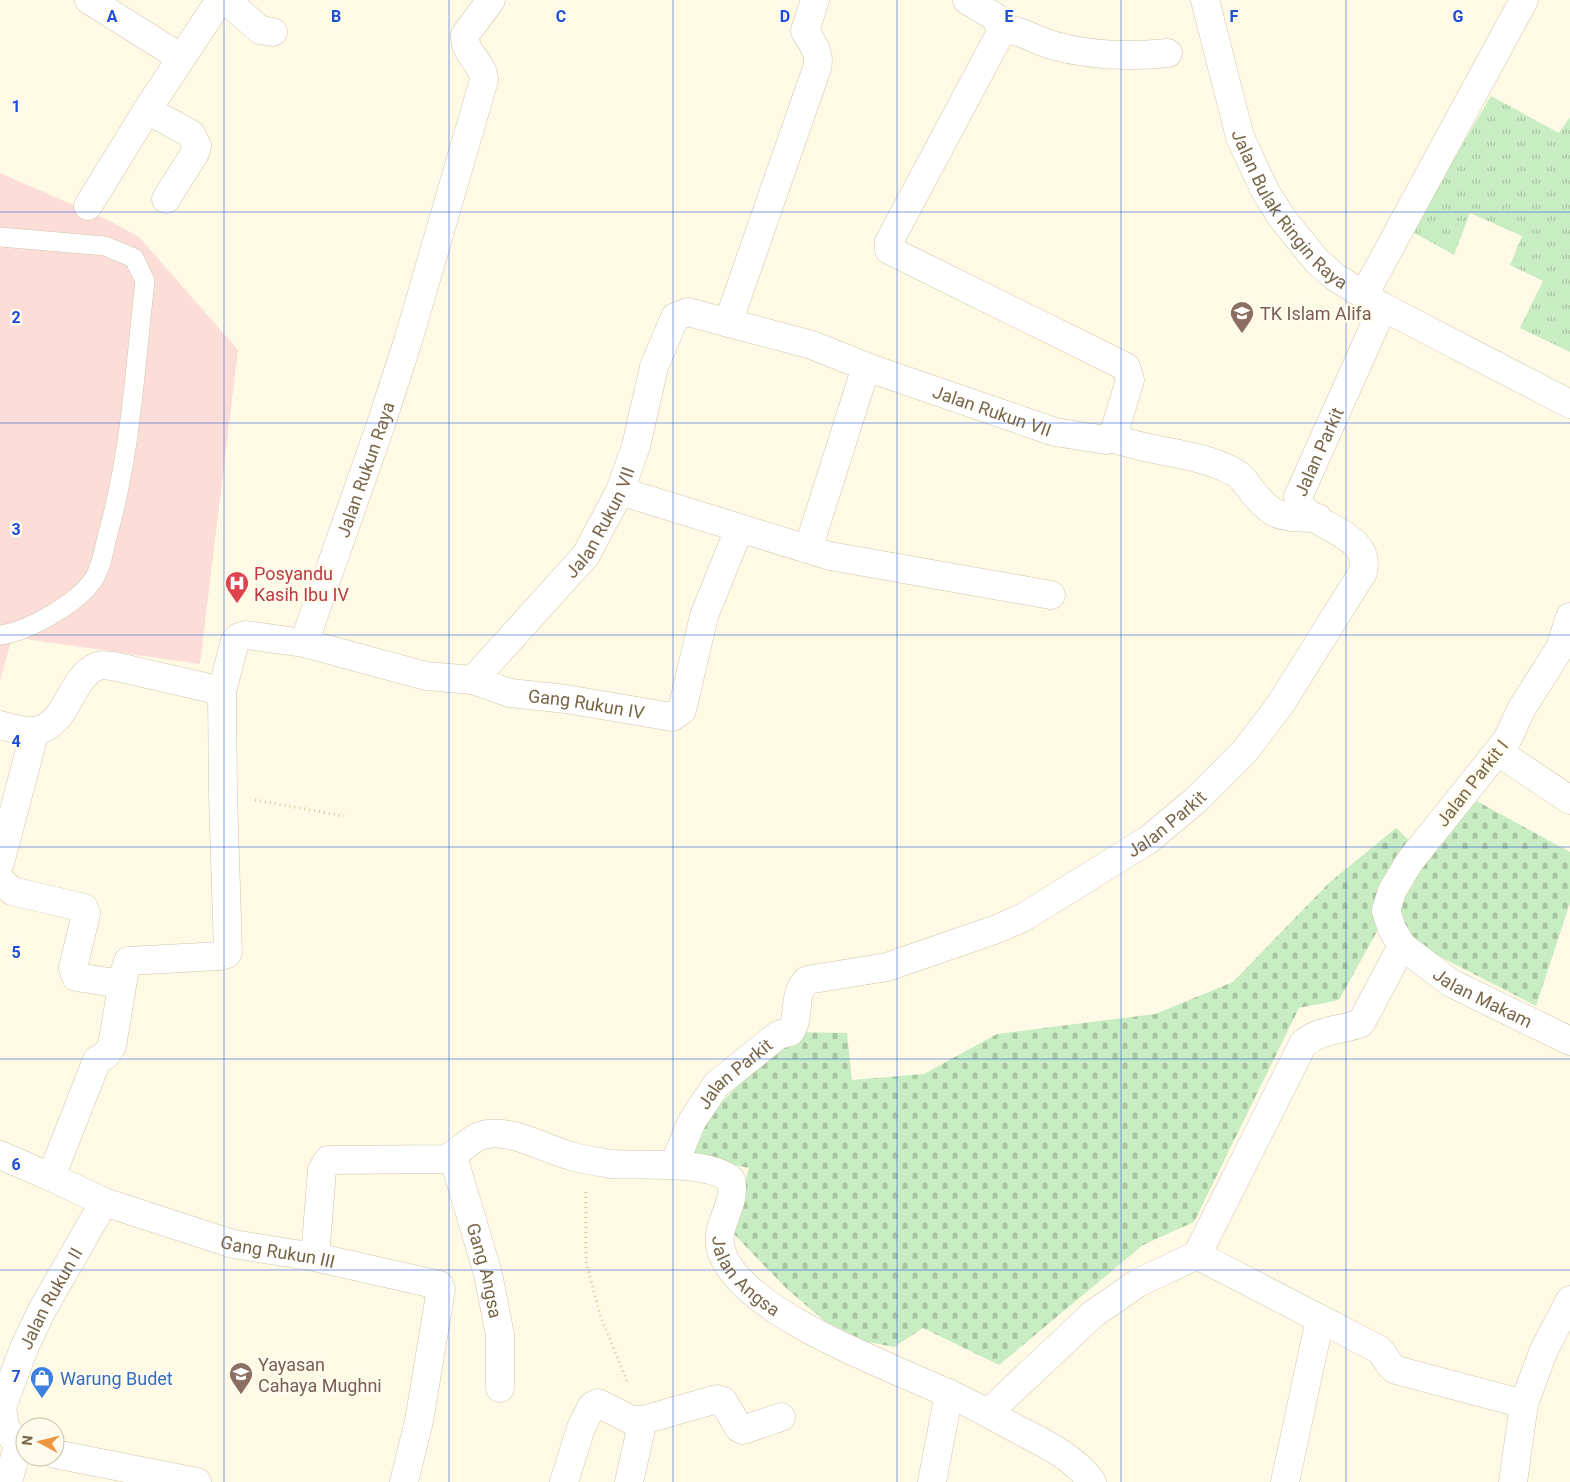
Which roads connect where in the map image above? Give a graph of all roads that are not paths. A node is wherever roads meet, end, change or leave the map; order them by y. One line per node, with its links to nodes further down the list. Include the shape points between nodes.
1 (89, 0): 12 (street)
2 (220, 0): 12 (street)
3 (226, 0): 10 (street, via 260,30)
4 (491, 0): 29 (street, Jalan Rukun Raya, via 465,35 467,50 482,67 484,80 433,258 380,427)
5 (815, 0): 18 (street, via 805,31 816,47 819,60)
6 (967, 0): 9 (street, via 995,17)
7 (1205, 0): 17 (street, Jalan Bulak Ringin Raya, via 1240,137 1265,191 1316,260)
8 (1524, 0): 17 (street, Jalan Parkit)
9 (1001, 29): 11 (street, via 1014,30 1051,45 1074,50 1125,56); 21 (street, via 888,242 889,250 1126,367 1130,380)
10 (273, 32)
11 (1168, 53)
12 (180, 58): 13 (street)
13 (147, 110): 14 (street, via 191,134 197,146); 15 (street)
14 (166, 199)
15 (88, 206)
16 (0, 236): 28 (lane, via 104,246 134,258 145,281 124,469 94,579 74,601 42,620)
17 (1373, 301): 20 (street, Jalan Bulak Ringin Raya); 23 (street, Jalan Parkit, via 1298,497 1302,508)
18 (728, 323): 19 (street, Jalan Rukun VII, via 812,345); 22 (street, Jalan Rukun VII, via 688,312 675,318 654,367 636,446)
19 (866, 367): 21 (street, Jalan Rukun VII, via 1055,432 1100,440); 25 (street)
20 (1570, 404)
21 (1110, 437): 23 (street, Jalan Rukun VII, via 1196,457 1232,470 1274,514)
22 (620, 491): 24 (street); 30 (street, Jalan Rukun VII, via 586,555)
23 (1318, 518): 43 (street, Jalan Parkit, via 1364,554 1363,572 1280,704 1238,758 1196,800 1148,840 1024,917 966,941 887,967 807,980 800,987 795,1025 790,1032 778,1035 716,1085 692,1120)
24 (739, 529): 25 (street); 30 (street, Gang Rukun IV, via 704,616 682,710 678,715 662,716 510,693)
25 (808, 549): 26 (street, via 830,556)
26 (1051, 595)
27 (1570, 617): 34 (street, Jalan Parkit I, via 1560,648)
28 (0, 635)
29 (304, 643): 30 (street, Gang Rukun IV, via 426,676); 31 (street, via 246,635 239,637)
30 (473, 680)
31 (222, 691): 33 (street, via 99,665 80,681 59,715); 39 (street, via 228,952 220,956 128,961)
32 (0, 725): 33 (street)
33 (35, 731): 36 (street)
34 (1498, 752): 35 (street); 38 (street, Jalan Parkit I, via 1410,861 1392,891 1386,910 1392,930)
35 (1570, 800)
36 (0, 863)
37 (6, 885): 39 (street, via 84,908 86,914 72,968 76,977)
38 (1402, 946): 40 (street, Jalan Makam, via 1451,983); 46 (street, via 1361,1023 1311,1036 1303,1044)
39 (122, 984): 44 (street, via 112,1046 105,1056 97,1060)
40 (1570, 1041)
41 (0, 1156): 44 (street, Gang Rukun III)
42 (449, 1157): 43 (street, Jalan Angsa, via 468,1142 487,1134 518,1138 573,1157 612,1164); 47 (street, via 328,1160 322,1170); 50 (street, Gang Angsa, via 488,1274 500,1335)
43 (674, 1165): 51 (street, Jalan Angsa, via 713,1171 731,1180 732,1201 720,1229 719,1241 730,1268 746,1286 805,1328)
44 (51, 1178): 45 (street, Gang Rukun III)
45 (104, 1202): 47 (street, Gang Rukun III, via 233,1244); 56 (street, Jalan Rukun II, via 42,1310 2,1407 5,1427)
46 (1197, 1255): 49 (street); 53 (street, via 1138,1283 1093,1314)
47 (315, 1257): 61 (street, Gang Rukun III, via 440,1286 419,1421)
48 (1570, 1300): 52 (street, via 1543,1352)
49 (1320, 1319): 52 (street, via 1384,1354 1389,1366 1396,1370); 66 (street)
50 (500, 1388)
51 (949, 1393): 53 (street, Jalan Angsa); 64 (street)
52 (1524, 1404): 67 (street)
53 (988, 1414): 65 (street, Jalan Angsa, via 1044,1442 1071,1460)
54 (781, 1417): 55 (street, via 743,1430 724,1401 717,1400)
55 (643, 1420): 62 (street, via 631,1420 598,1403 592,1406 581,1428); 63 (street)
56 (14, 1445): 59 (street, Jalan Rukun II)
57 (65, 1458): 58 (street)
58 (101, 1473): 60 (street)
59 (8, 1482)
60 (197, 1482)
61 (404, 1482)
62 (564, 1482)
63 (629, 1482)
64 (932, 1482)
65 (1092, 1482)
66 (1285, 1482)
67 (1513, 1482)

